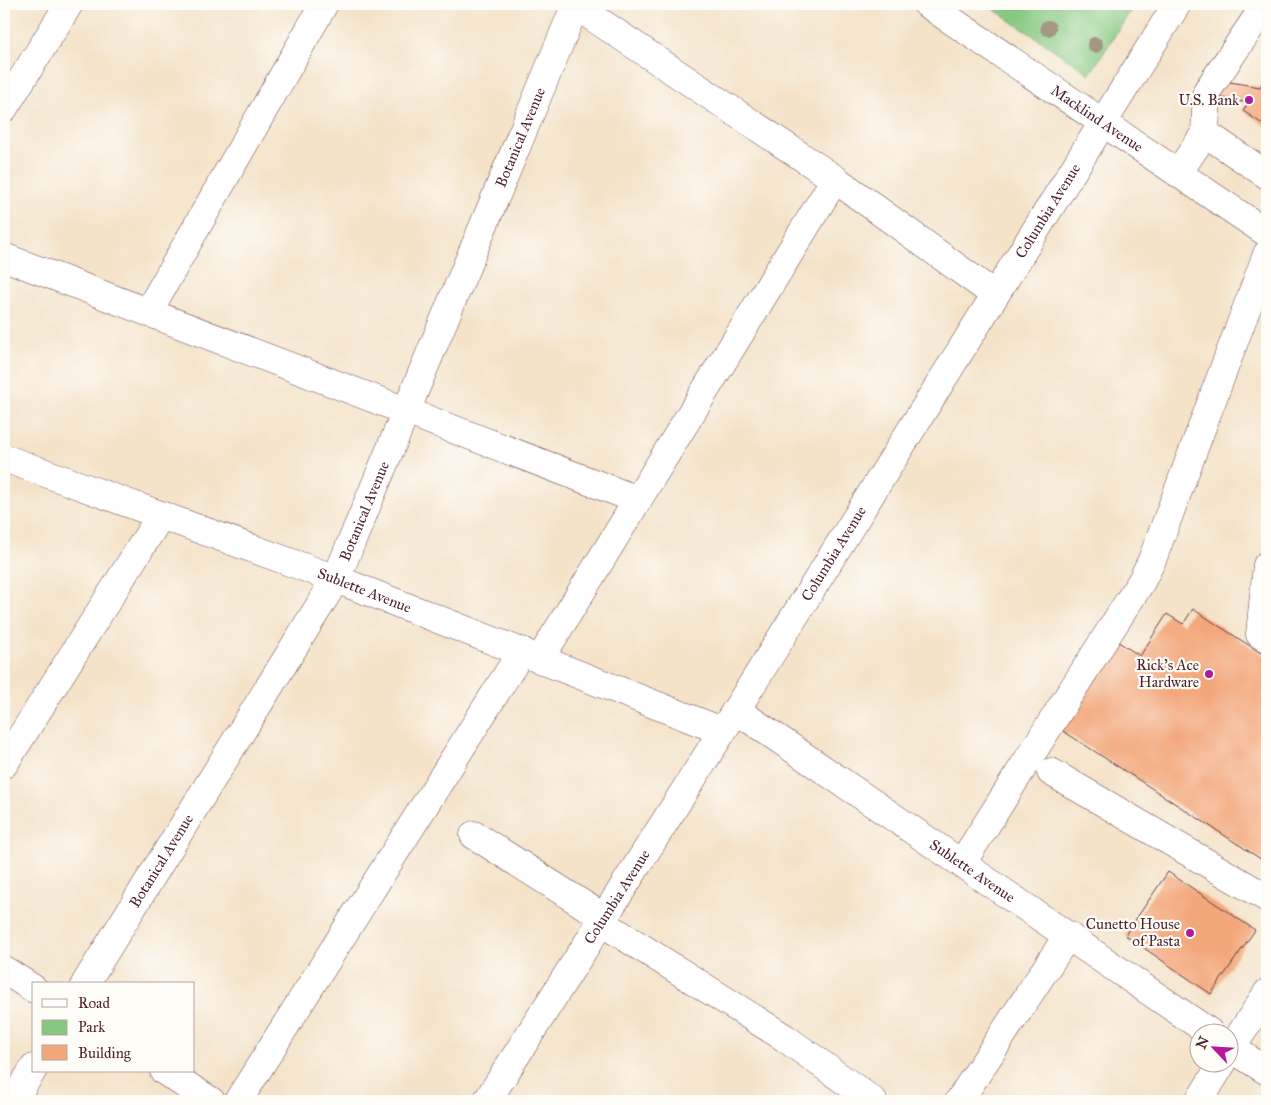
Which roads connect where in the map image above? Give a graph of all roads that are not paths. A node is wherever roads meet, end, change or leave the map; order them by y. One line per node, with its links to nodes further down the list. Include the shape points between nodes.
1 (69, 4): 7 (street)
2 (324, 4): 17 (street)
3 (575, 4): 12 (street); 18 (street, Botanical Avenue)
4 (927, 4): 8 (street, Macklind Avenue)
5 (1177, 4): 8 (street, Columbia Avenue)
6 (1266, 4): 9 (street, via 1207,91)
7 (4, 108)
8 (1103, 122): 10 (street, Macklind Avenue); 16 (street, Columbia Avenue)
9 (1205, 133): 10 (street); 11 (street)
10 (1178, 173): 13 (street, Macklind Avenue)
11 (1267, 175)
12 (835, 179): 16 (street); 20 (street)
13 (1267, 233)
14 (1267, 254): 30 (street, via 1141,582)
15 (4, 257): 17 (street)
16 (995, 295): 26 (street, Columbia Avenue)
17 (148, 312): 18 (street)
18 (406, 411): 20 (street); 23 (street, Botanical Avenue)
19 (4, 458): 21 (street, Sublette Avenue)
20 (638, 500): 25 (street)
21 (160, 515): 23 (street, Sublette Avenue); 27 (street)
22 (1267, 565): 24 (street, via 1260,634)
23 (336, 579): 25 (street, Sublette Avenue); 35 (street, Botanical Avenue)
24 (1267, 638)
25 (531, 655): 26 (street, Sublette Avenue); 47 (street)
26 (729, 720): 30 (street, Sublette Avenue); 32 (street, Columbia Avenue)
27 (4, 764)
28 (1051, 772): 31 (street)
29 (474, 835): 32 (street)
30 (962, 863): 33 (street, Sublette Avenue)
31 (1267, 898)
32 (602, 919): 48 (street, Columbia Avenue); 49 (street, via 784,1038)
33 (1068, 935): 38 (street, Sublette Avenue); 50 (street)
34 (4, 970): 36 (street)
35 (87, 982)
36 (32, 988)
37 (1267, 993): 39 (street)
38 (1194, 1022)
39 (1238, 1038)
40 (1238, 1058): 42 (street)
41 (32, 1071): 45 (street)
42 (1267, 1071)
43 (166, 1072): 46 (street)
44 (1217, 1072): 51 (street)
45 (13, 1101)
46 (211, 1101)
47 (238, 1101)
48 (487, 1101)
49 (873, 1101)
50 (959, 1101)
51 (1199, 1101)

